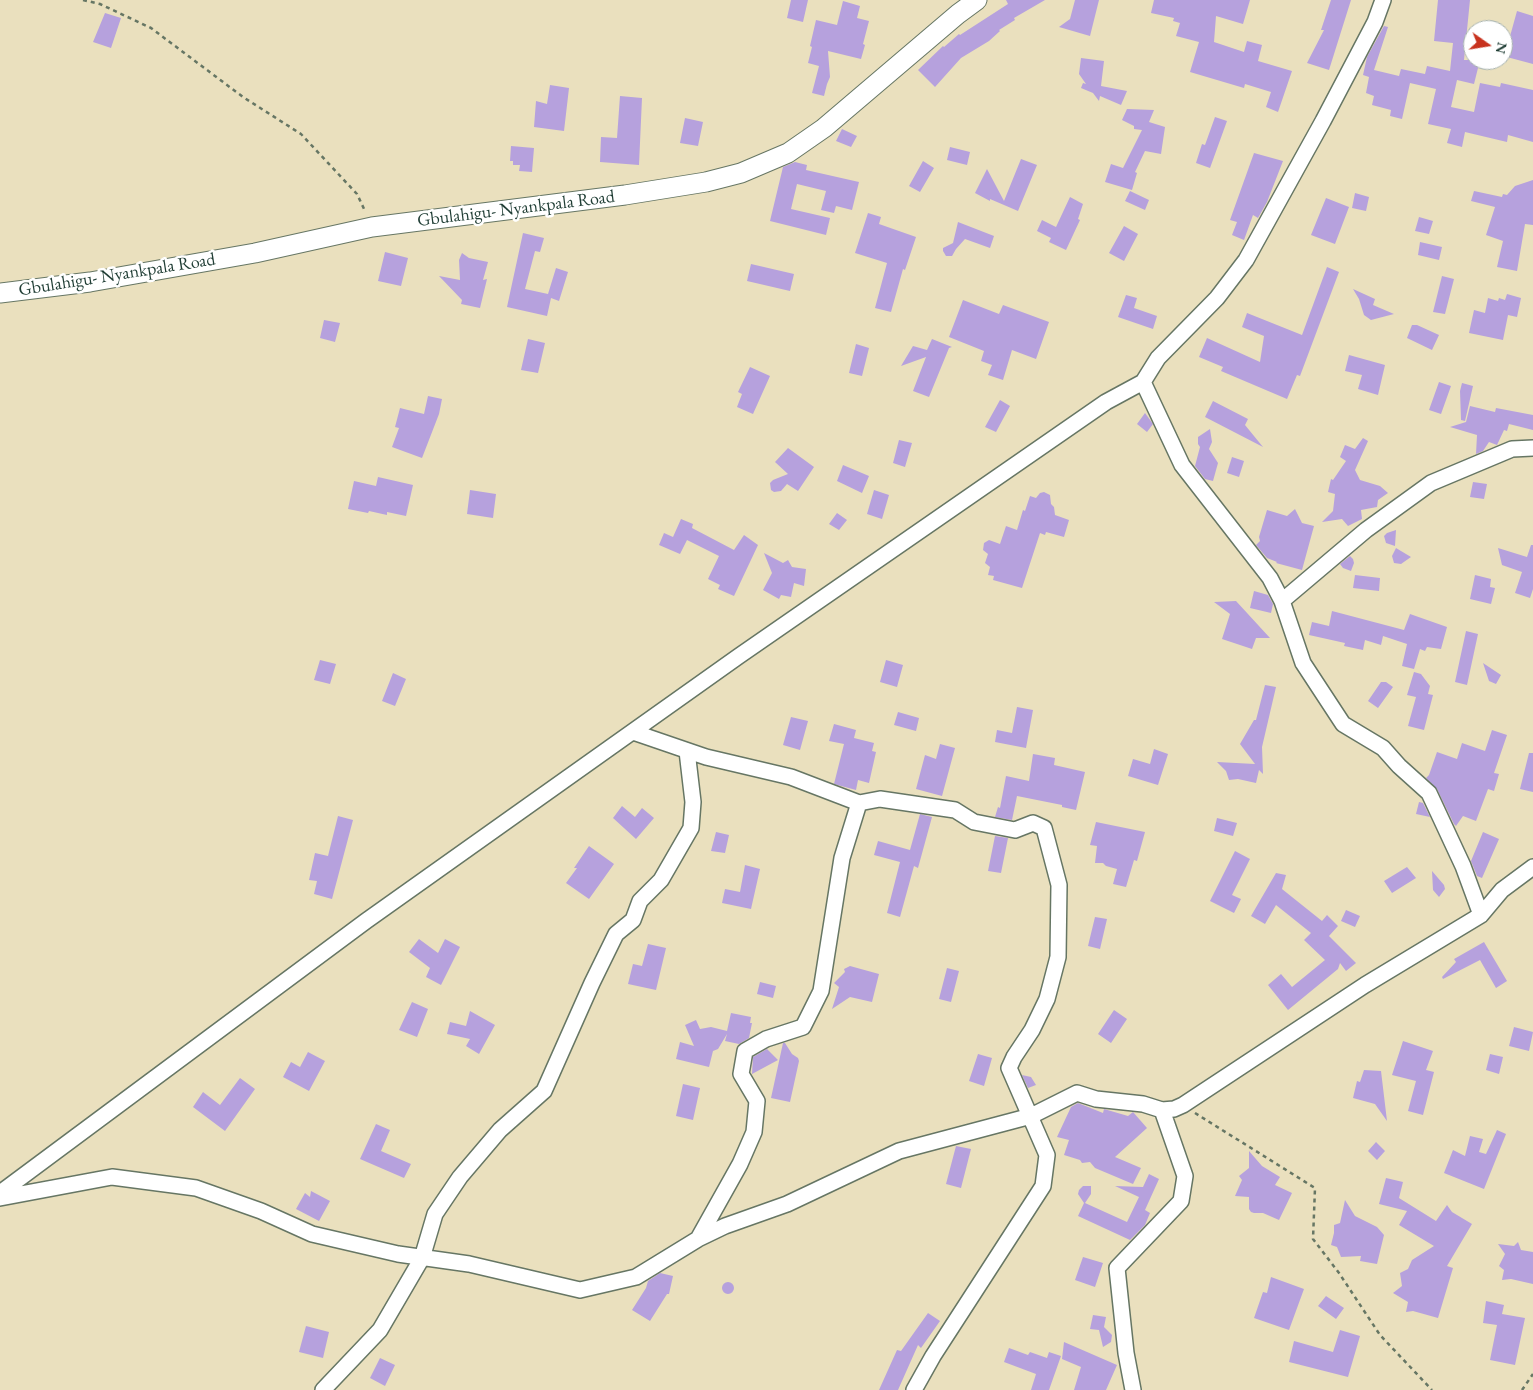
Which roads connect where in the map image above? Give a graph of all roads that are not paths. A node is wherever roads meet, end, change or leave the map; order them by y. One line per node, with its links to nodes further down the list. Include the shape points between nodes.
1 (977, 0): 3 (street, Gbulahigu- Nyankpala Road, via 824,128 788,153 742,173 625,195 372,227 90,282)
2 (1383, 0): 4 (street, via 1375,22 1323,121 1246,260 1217,298 1158,358)
3 (0, 293)
4 (1143, 382): 6 (street, via 1182,465 1270,578); 7 (street, via 1106,402)
5 (1533, 448): 6 (street, via 1512,449 1431,483 1366,530)
6 (1282, 601): 11 (street, via 1303,663 1343,724 1383,748 1429,793)
7 (633, 732): 8 (street); 14 (street, via 366,921)
8 (687, 751): 9 (street, via 791,777); 17 (street, via 693,802 691,828 662,880 640,902 633,920 616,934 544,1091 500,1130 460,1177 435,1214)
9 (859, 803): 13 (street, via 889,800 955,810 974,822 1015,830 1033,823 1044,828 1059,885 1058,957 1047,999 1009,1068); 16 (street, via 842,858 821,991 803,1027 766,1039 745,1051 741,1074 757,1101 754,1132)
10 (1533, 868): 11 (street, via 1502,890)
11 (1482, 915): 12 (street, via 1365,984 1183,1105)
12 (1162, 1110): 13 (street, via 1077,1094); 20 (street, via 1185,1176 1182,1201 1117,1268)
13 (1031, 1116): 16 (street, via 899,1151 787,1204); 19 (street, via 1047,1155 1043,1186)
14 (0, 1193)
15 (0, 1198): 17 (street, via 112,1177 196,1188 261,1211 312,1234)
16 (698, 1239): 17 (street, via 636,1277 580,1290 470,1264)
17 (422, 1258): 18 (street, via 380,1330)
18 (323, 1390)
19 (914, 1390)
20 (1133, 1390)

